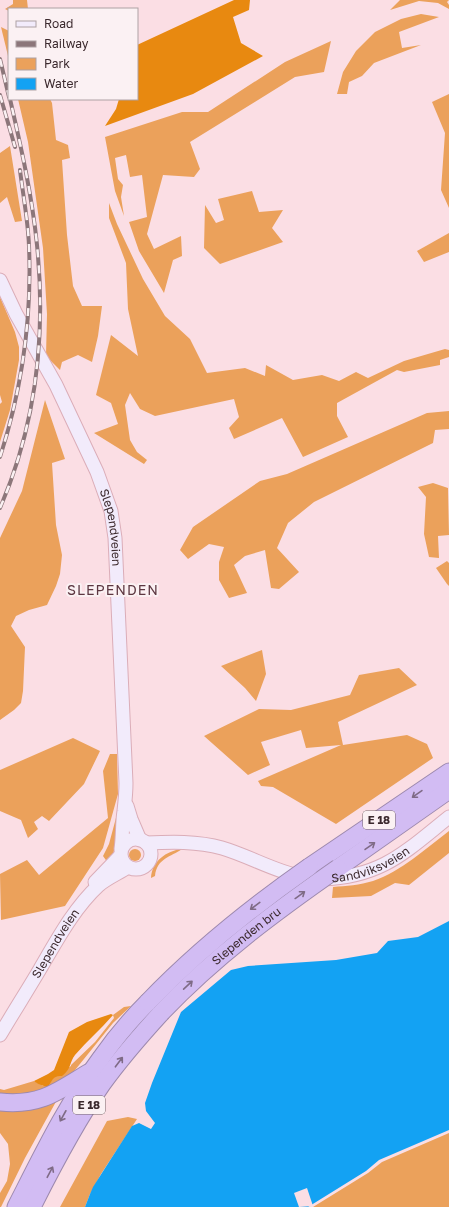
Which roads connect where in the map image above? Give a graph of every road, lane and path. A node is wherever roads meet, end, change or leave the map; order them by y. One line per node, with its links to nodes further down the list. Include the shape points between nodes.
1 (0, 280): 4 (main road, Slependveien, via 56,385 97,472 111,511 115,538)
2 (449, 772): 13 (highway, Slependen bru / E 18, one-way to 13, bridge, via 309,867 214,938 148,1002 118,1035)
3 (449, 790): 16 (highway, Slependen bru / E 18, one-way to 3, bridge, via 89,1104 125,1054 161,1013 196,978 278,910)
4 (126, 800): 6 (main road, Slependveien, via 131,819); 8 (main road, Slependveien)
5 (449, 817): 7 (main road, Sandviksveien, via 406,852 385,864 355,875 335,878 295,876 221,848)
6 (143, 841): 7 (main road, Sandviksveien); 8 (main road, via 128,841); 9 (main road, via 150,850)
7 (188, 844): 9 (main road, Sandviksveien, via 170,848)
8 (121, 853): 10 (main road, via 123,862); 11 (main road, Slependveien, via 67,916)
9 (150, 860): 10 (main road, via 142,868)
10 (128, 867): 12 (main road, Slependveien, via 100,884 89,895 53,945)
11 (0, 1024)
12 (0, 1035)
13 (91, 1071): 14 (highway, E 18, via 41,1099 19,1103); 15 (highway, E 18, one-way to 15, via 64,1115)
14 (0, 1102)
15 (16, 1207)
16 (32, 1207)

